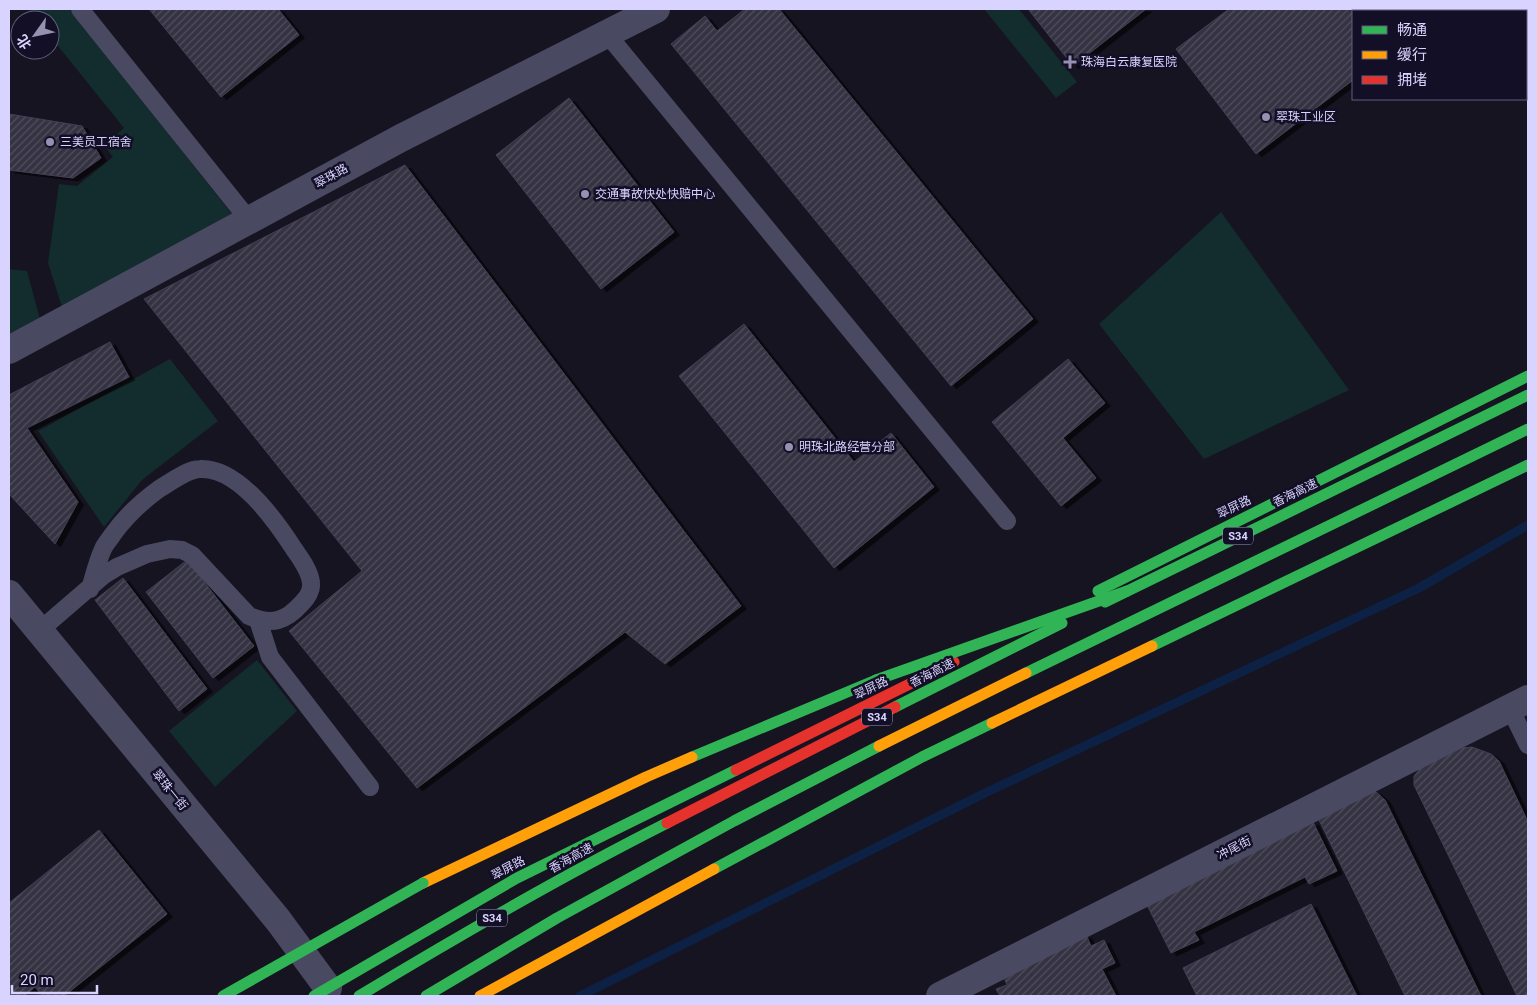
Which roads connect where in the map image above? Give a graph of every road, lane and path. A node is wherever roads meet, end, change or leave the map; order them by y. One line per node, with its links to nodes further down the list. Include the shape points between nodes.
1 (80, 9): 4 (lane)
2 (656, 9): 3 (street, 翠珠路)
3 (607, 34): 4 (street, 翠珠路, via 401,138); 10 (lane)
4 (249, 220): 5 (street, 翠珠路)
5 (9, 350)
6 (1528, 376): 20 (main road, 翠屏路, via 517,878)
7 (1528, 395): 12 (main road, 香海高速 / S34)
8 (1528, 429): 23 (main road, via 899,736 734,821 565,914)
9 (1528, 465): 24 (main road, via 922,757)
10 (1007, 521)
11 (90, 589): 14 (lane, via 104,575 132,560 170,549 182,550 192,555 249,616); 14 (lane, via 103,548 124,519 144,500 176,478 199,469 221,472 265,508 309,573 312,584 306,598 283,620); 15 (lane)
12 (1127, 591): 21 (main road, bridge, via 876,680 646,777 423,883); 22 (main road, 香海高速 / S34, bridge, via 627,843 455,938)
13 (9, 594): 15 (street, 翠珠一街)
14 (258, 620): 18 (lane, via 270,658)
15 (40, 631): 20 (street, 翠珠一街, via 278,920)
16 (1519, 704): 17 (lane); 19 (street, 冲尾街)
17 (1528, 745)
18 (370, 787)
19 (966, 990): 25 (street, 冲尾街)
20 (321, 992)
21 (223, 996)
22 (359, 996)
23 (426, 996)
24 (480, 996)
25 (940, 996)

